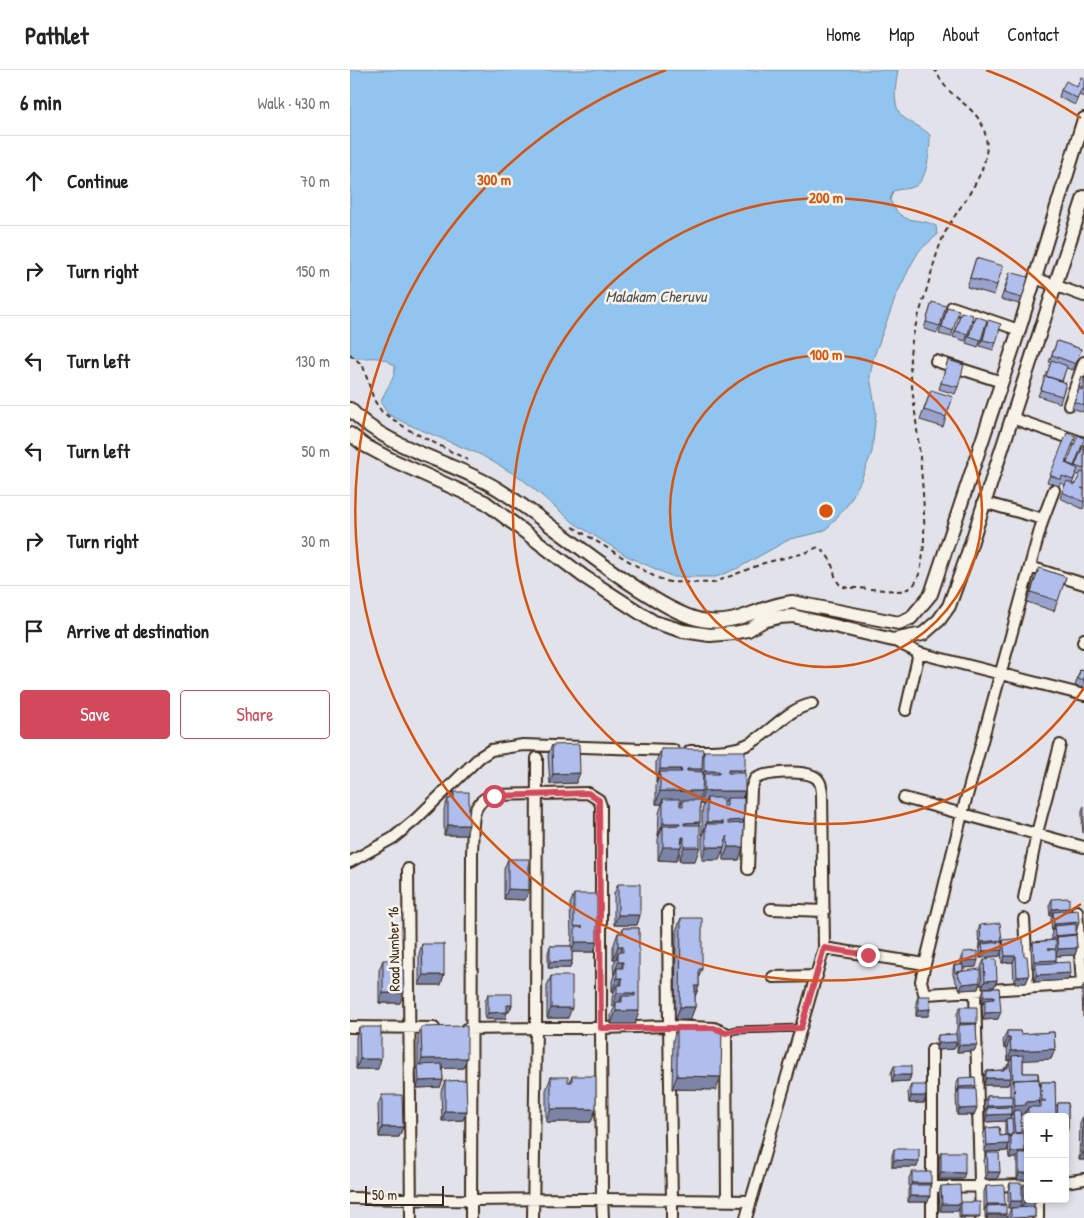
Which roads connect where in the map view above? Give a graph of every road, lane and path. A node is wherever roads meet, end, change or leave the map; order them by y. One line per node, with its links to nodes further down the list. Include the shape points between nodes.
1 (934, 70): 22 (path, via 945,87 975,113 986,138 987,152 984,164 943,238 910,349 924,545 914,585 898,591 842,587 830,556 818,547 805,554 764,563 714,583 669,582 655,577)
2 (1084, 119): 4 (street)
3 (1084, 197): 5 (street)
4 (1035, 278): 5 (street); 8 (street)
5 (1055, 286): 6 (street); 15 (street)
6 (1084, 296)
7 (952, 307): 8 (street)
8 (1019, 330): 12 (street)
9 (350, 354): 18 (path, via 363,366 374,400 382,412 409,430)
10 (936, 361): 12 (street)
11 (1084, 362): 13 (street)
12 (1002, 382): 25 (street, via 931,594 919,611 899,623)
13 (1069, 405)
14 (353, 417): 27 (street, via 393,440 498,489 615,574 661,603)
15 (1012, 418): 17 (street); 20 (street)
16 (350, 434): 27 (street, via 390,459 485,502 583,576 654,622 710,635)
17 (1084, 443)
18 (474, 463)
19 (1054, 490): 21 (street)
20 (983, 502): 21 (street); 28 (street, via 949,606 923,634)
21 (1043, 519): 23 (street)
22 (572, 527)
23 (1030, 567): 24 (street); 30 (street)
24 (1084, 584)
25 (792, 602): 26 (street); 27 (street, via 774,604)
26 (793, 616): 27 (street, via 763,621 748,630); 28 (street)
27 (720, 628)
28 (893, 640): 29 (street)
29 (919, 653): 30 (street); 33 (street)
30 (1000, 673): 31 (street); 38 (street)
31 (1084, 695)
32 (812, 704): 41 (street, via 791,712 756,740 726,751 523,745 491,750 480,756 393,838)
33 (906, 710)
34 (1060, 745): 39 (street)
35 (537, 758): 36 (street)
36 (538, 794): 60 (street); 61 (street, via 588,793 599,800); 63 (street, via 485,797 478,803 474,814)
37 (904, 798): 38 (street)
38 (962, 814): 39 (street); 51 (street)
39 (1036, 833): 40 (street); 44 (street)
40 (1084, 847)
41 (350, 862)
42 (408, 869): 59 (street, Road Number 16)
43 (748, 869): 47 (street, via 751,789 755,779 769,773 814,776 822,792)
44 (1024, 898)
45 (771, 909): 47 (street)
46 (668, 911): 57 (street)
47 (824, 911): 50 (street)
48 (1077, 911): 54 (street)
49 (1024, 919): 55 (street)
50 (824, 948): 51 (street); 52 (street)
51 (925, 964): 56 (street, via 924,993)
52 (817, 976): 53 (street); 62 (street)
53 (773, 977)
54 (1083, 984): 55 (street)
55 (1028, 988): 56 (street)
56 (975, 992): 70 (street)
57 (670, 1026): 61 (street); 64 (street, via 714,1028); 76 (street)
58 (350, 1027): 59 (street)
59 (410, 1028): 63 (street); 72 (street, Road Number 16)
60 (536, 1028): 61 (street); 63 (street); 73 (street)
61 (601, 1028): 74 (street)
62 (801, 1028): 64 (lane); 78 (street)
63 (472, 1029): 75 (street)
64 (726, 1033): 77 (street)
65 (932, 1050): 69 (street)
66 (1084, 1179): 67 (street)
67 (1069, 1181)
68 (1024, 1185): 70 (street)
69 (933, 1187): 70 (street); 86 (street)
70 (979, 1187): 87 (street)
71 (350, 1198): 72 (street)
72 (412, 1198): 75 (street); 80 (street, Road Number 16)
73 (533, 1198): 74 (street); 75 (street); 82 (street)
74 (602, 1198): 76 (street); 83 (street)
75 (471, 1200): 81 (street)
76 (672, 1200): 77 (street); 84 (street)
77 (727, 1201): 78 (street)
78 (751, 1201): 85 (street)
79 (1038, 1203): 88 (street)
80 (411, 1218)
81 (471, 1218)
82 (533, 1218)
83 (603, 1218)
84 (672, 1218)
85 (746, 1218)
86 (932, 1218)
87 (981, 1218)
88 (1038, 1218)

